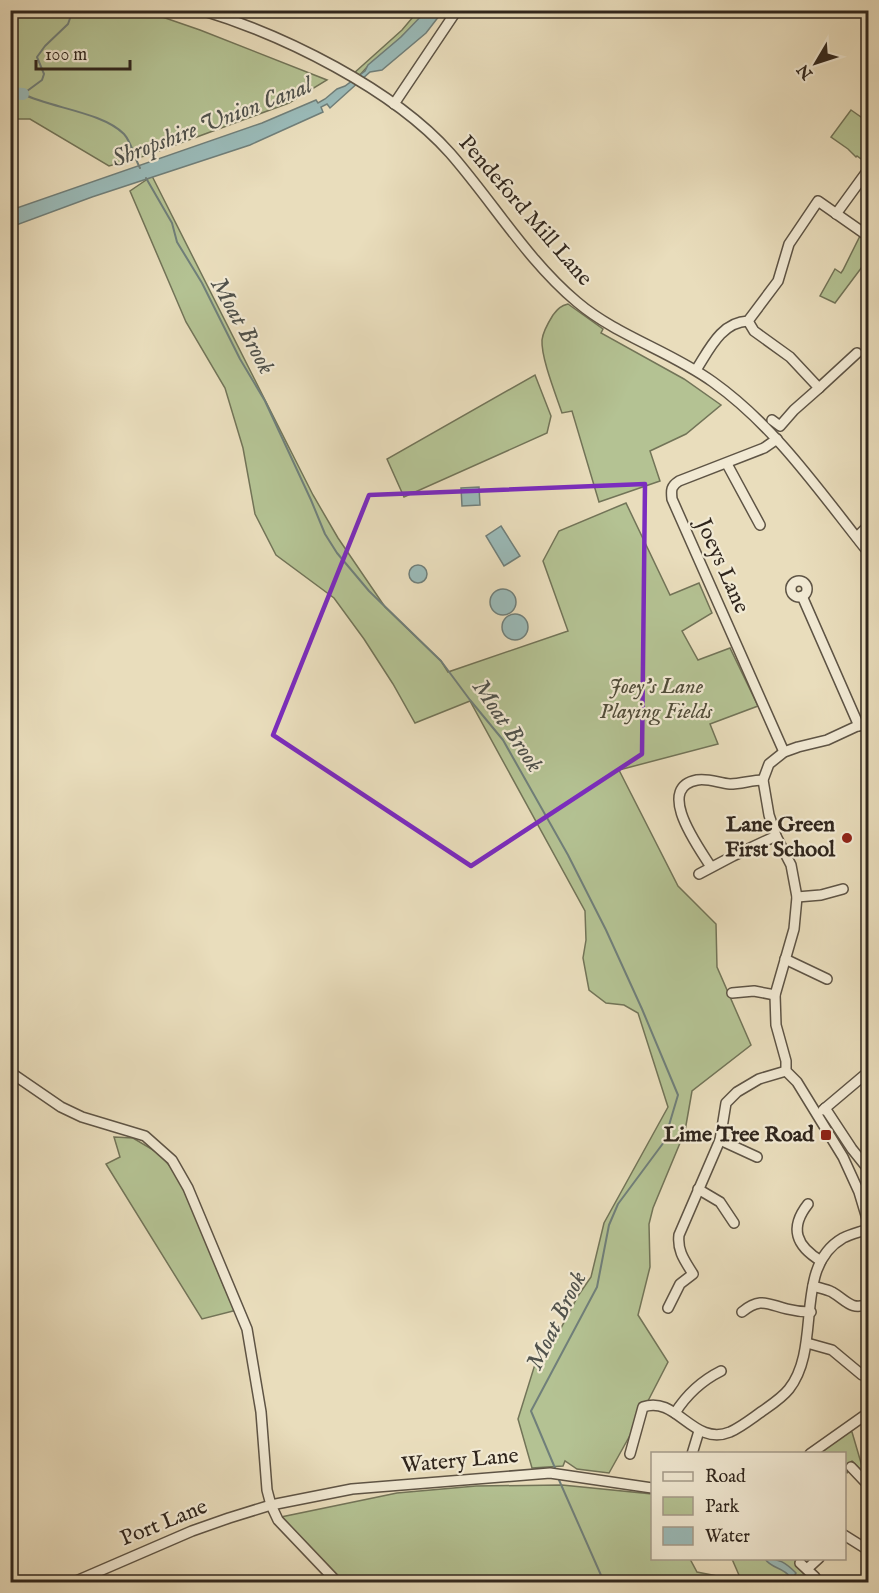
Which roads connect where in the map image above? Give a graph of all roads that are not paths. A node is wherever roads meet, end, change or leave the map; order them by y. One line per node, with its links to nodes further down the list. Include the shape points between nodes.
1 (201, 10): 3 (street, Pendeford Mill Lane, via 274,36)
2 (457, 10): 3 (street)
3 (394, 104): 10 (street, Pendeford Mill Lane, via 451,154 575,301 610,326)
4 (859, 162): 5 (street)
5 (868, 169): 6 (street)
6 (836, 214): 7 (street); 8 (street, via 814,198 789,244 778,281)
7 (868, 236)
8 (748, 321): 10 (street, via 738,322 721,333); 11 (street, via 754,331 790,357)
9 (857, 353): 11 (street)
10 (696, 370): 13 (street, Pendeford Mill Lane, via 744,406)
11 (819, 388): 12 (street)
12 (779, 426)
13 (777, 439): 14 (street, Joeys Lane); 17 (street, Pendeford Mill Lane)
14 (727, 464): 15 (street); 21 (street, Joeys Lane, via 679,481 672,487 672,499)
15 (760, 525)
16 (868, 526): 17 (street)
17 (857, 537): 18 (street, Pendeford Mill Lane)
18 (868, 552)
19 (802, 596): 20 (street)
20 (864, 724): 21 (street)
21 (784, 752): 22 (street, via 769,764)
22 (763, 780): 23 (street); 24 (street, via 732,784 695,780 681,791 679,803 687,827)
23 (776, 836): 24 (street); 27 (street, via 791,865)
24 (711, 867): 25 (street)
25 (699, 874)
26 (843, 889): 27 (street)
27 (797, 897): 28 (street, via 794,929)
28 (785, 959): 29 (street); 31 (street)
29 (827, 979)
30 (732, 993): 31 (street)
31 (776, 995): 32 (street, via 776,1025)
32 (786, 1071): 36 (street); 37 (street, via 759,1079 731,1097 724,1109)
33 (10, 1072): 63 (street, via 82,1118 145,1136 172,1160 188,1188 247,1329)
34 (868, 1072): 35 (street)
35 (825, 1107): 36 (street); 39 (street)
36 (816, 1114): 43 (street, via 849,1169)
37 (720, 1140): 38 (street); 40 (street)
38 (757, 1157)
39 (868, 1168)
40 (698, 1189): 42 (street, via 720,1202); 48 (street, via 678,1241 693,1274 680,1284)
41 (808, 1204): 45 (street, via 800,1214 797,1234 804,1248)
42 (734, 1222)
43 (868, 1222)
44 (868, 1229): 45 (street, via 842,1239)
45 (821, 1261): 46 (street)
46 (813, 1286): 47 (street, via 832,1292 851,1306); 50 (street)
47 (868, 1304)
48 (668, 1308)
49 (742, 1312): 50 (street, via 764,1302)
50 (811, 1312): 51 (street)
51 (807, 1343): 53 (street, via 832,1350); 56 (street, via 800,1371 781,1398 729,1432)
52 (721, 1371): 54 (street, via 692,1390)
53 (862, 1375)
54 (675, 1413): 56 (street); 59 (street, via 652,1404 643,1407)
55 (868, 1413): 58 (street)
56 (699, 1431): 57 (street)
57 (693, 1452)
58 (812, 1452)
59 (630, 1454)
60 (851, 1467): 61 (street)
61 (867, 1480)
62 (651, 1488): 63 (street, Watery Lane, via 550,1473 352,1490)
63 (271, 1505): 68 (street, Port Lane, via 192,1531); 69 (street, via 278,1520)
64 (846, 1536): 65 (street)
65 (868, 1550)
66 (815, 1560): 67 (street, via 803,1566)
67 (814, 1577)
68 (74, 1582)
69 (337, 1582)

